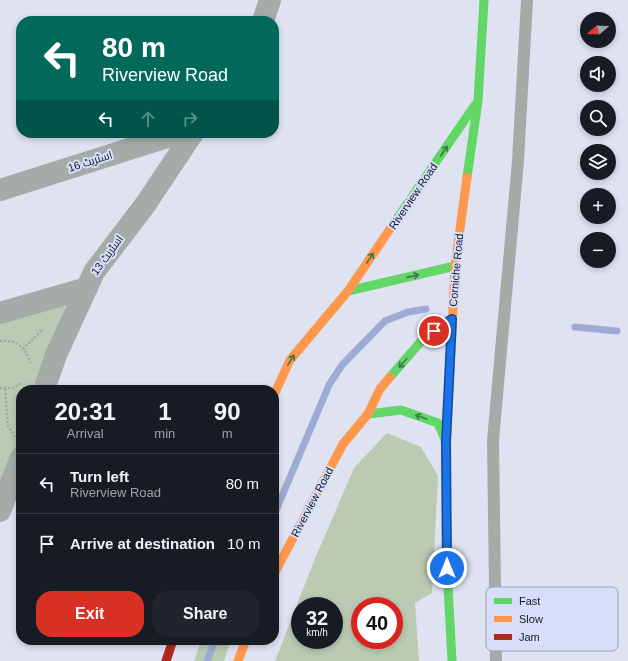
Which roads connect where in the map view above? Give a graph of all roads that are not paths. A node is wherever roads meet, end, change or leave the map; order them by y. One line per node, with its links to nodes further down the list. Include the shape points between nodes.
1 (270, 0): 4 (street)
2 (484, 0): 5 (street, Corniche Road)
3 (527, 0): 21 (lane, via 518,161 493,440)
4 (265, 16)
5 (478, 101): 9 (street, Corniche Road); 11 (street, Riverview Road, one-way to 5)
6 (164, 138): 8 (street, اسٹریٹ 16)
7 (190, 138): 10 (street, اسٹریٹ 13, via 145,206 94,272)
8 (0, 190)
9 (455, 266): 11 (street, one-way to 9); 13 (street, Corniche Road)
10 (86, 288): 12 (street); 14 (street, اسٹریٹ 13, via 56,355)
11 (348, 291): 15 (street, Riverview Road, one-way to 11, via 290,360)
12 (0, 313)
13 (452, 319): 16 (street, Riverview Road, one-way to 16, via 424,338 380,389); 17 (street, Corniche Road)
14 (46, 385)
15 (279, 385)
16 (368, 414): 17 (street, one-way to 16, via 438,423 430,420 401,410); 20 (street, Riverview Road, via 343,444)
17 (446, 442): 27 (street, Corniche Road, via 447,568)
18 (16, 487): 19 (street)
19 (0, 511)
20 (279, 565)
21 (495, 587)
22 (171, 645): 25 (street)
23 (244, 645): 26 (street)
24 (496, 651): 28 (lane)
25 (166, 661)
26 (238, 661)
27 (452, 661)
28 (496, 661)

